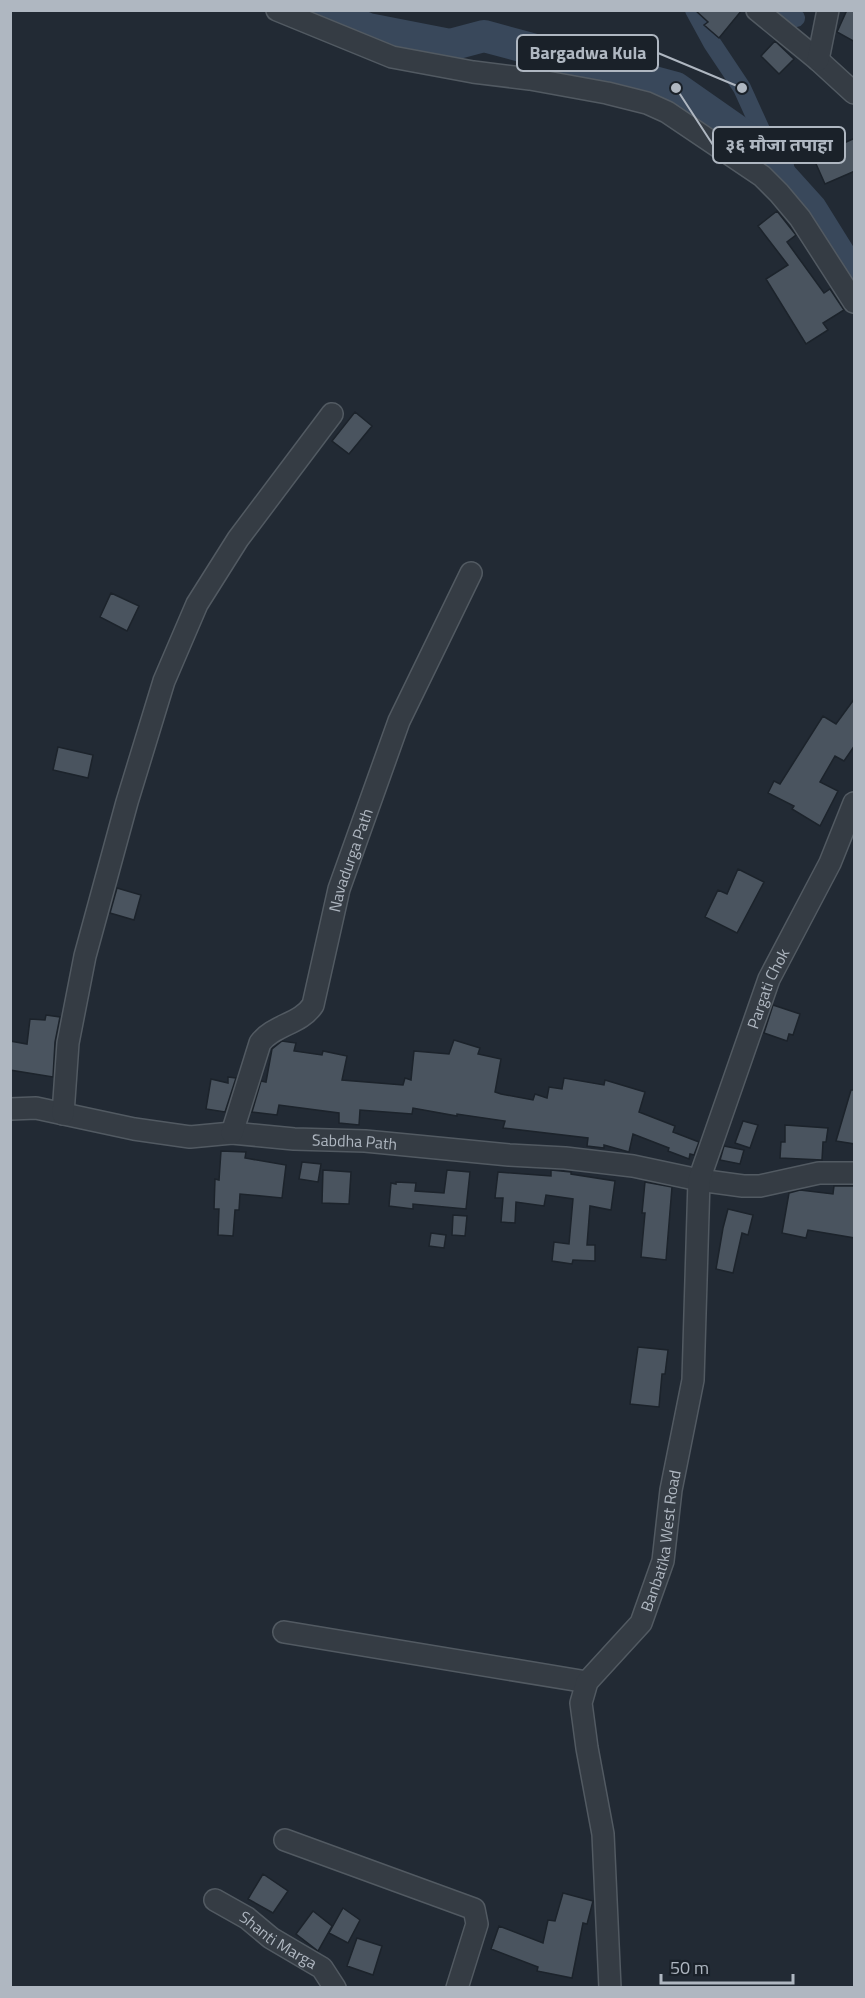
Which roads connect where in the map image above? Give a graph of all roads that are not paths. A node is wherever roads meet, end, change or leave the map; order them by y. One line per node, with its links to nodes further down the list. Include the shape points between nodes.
1 (277, 10): 6 (street, via 392,57 607,93 667,112 762,176 779,193)
2 (757, 10): 4 (street)
3 (828, 10): 4 (street)
4 (818, 60): 5 (street)
5 (855, 93)
6 (855, 302)
7 (332, 414): 11 (street, via 238,538 197,604 164,681 85,956 68,1043)
8 (471, 573): 12 (street, Navadurga Path, via 399,721 339,889 313,1005 260,1043)
9 (855, 802): 14 (street, Pargati Chok, via 830,863 769,979)
10 (10, 1109): 11 (street, Sabdha Path, via 36,1108)
11 (63, 1114): 12 (street, Sabdha Path, via 190,1137)
12 (232, 1133): 14 (street, Sabdha Path, via 565,1158)
13 (855, 1173): 14 (street, Sabdha Path, via 819,1173 760,1186)
14 (699, 1179): 16 (street, Banbatika West Road, via 693,1380 670,1490 663,1561 641,1623)
15 (284, 1632): 16 (street)
16 (587, 1682): 21 (street, via 581,1703 603,1834)
17 (285, 1840): 20 (street, via 474,1910 477,1924)
18 (215, 1900): 19 (street, Shanti Marga, via 322,1968)
19 (335, 1988)
20 (457, 1988)
21 (610, 1988)

